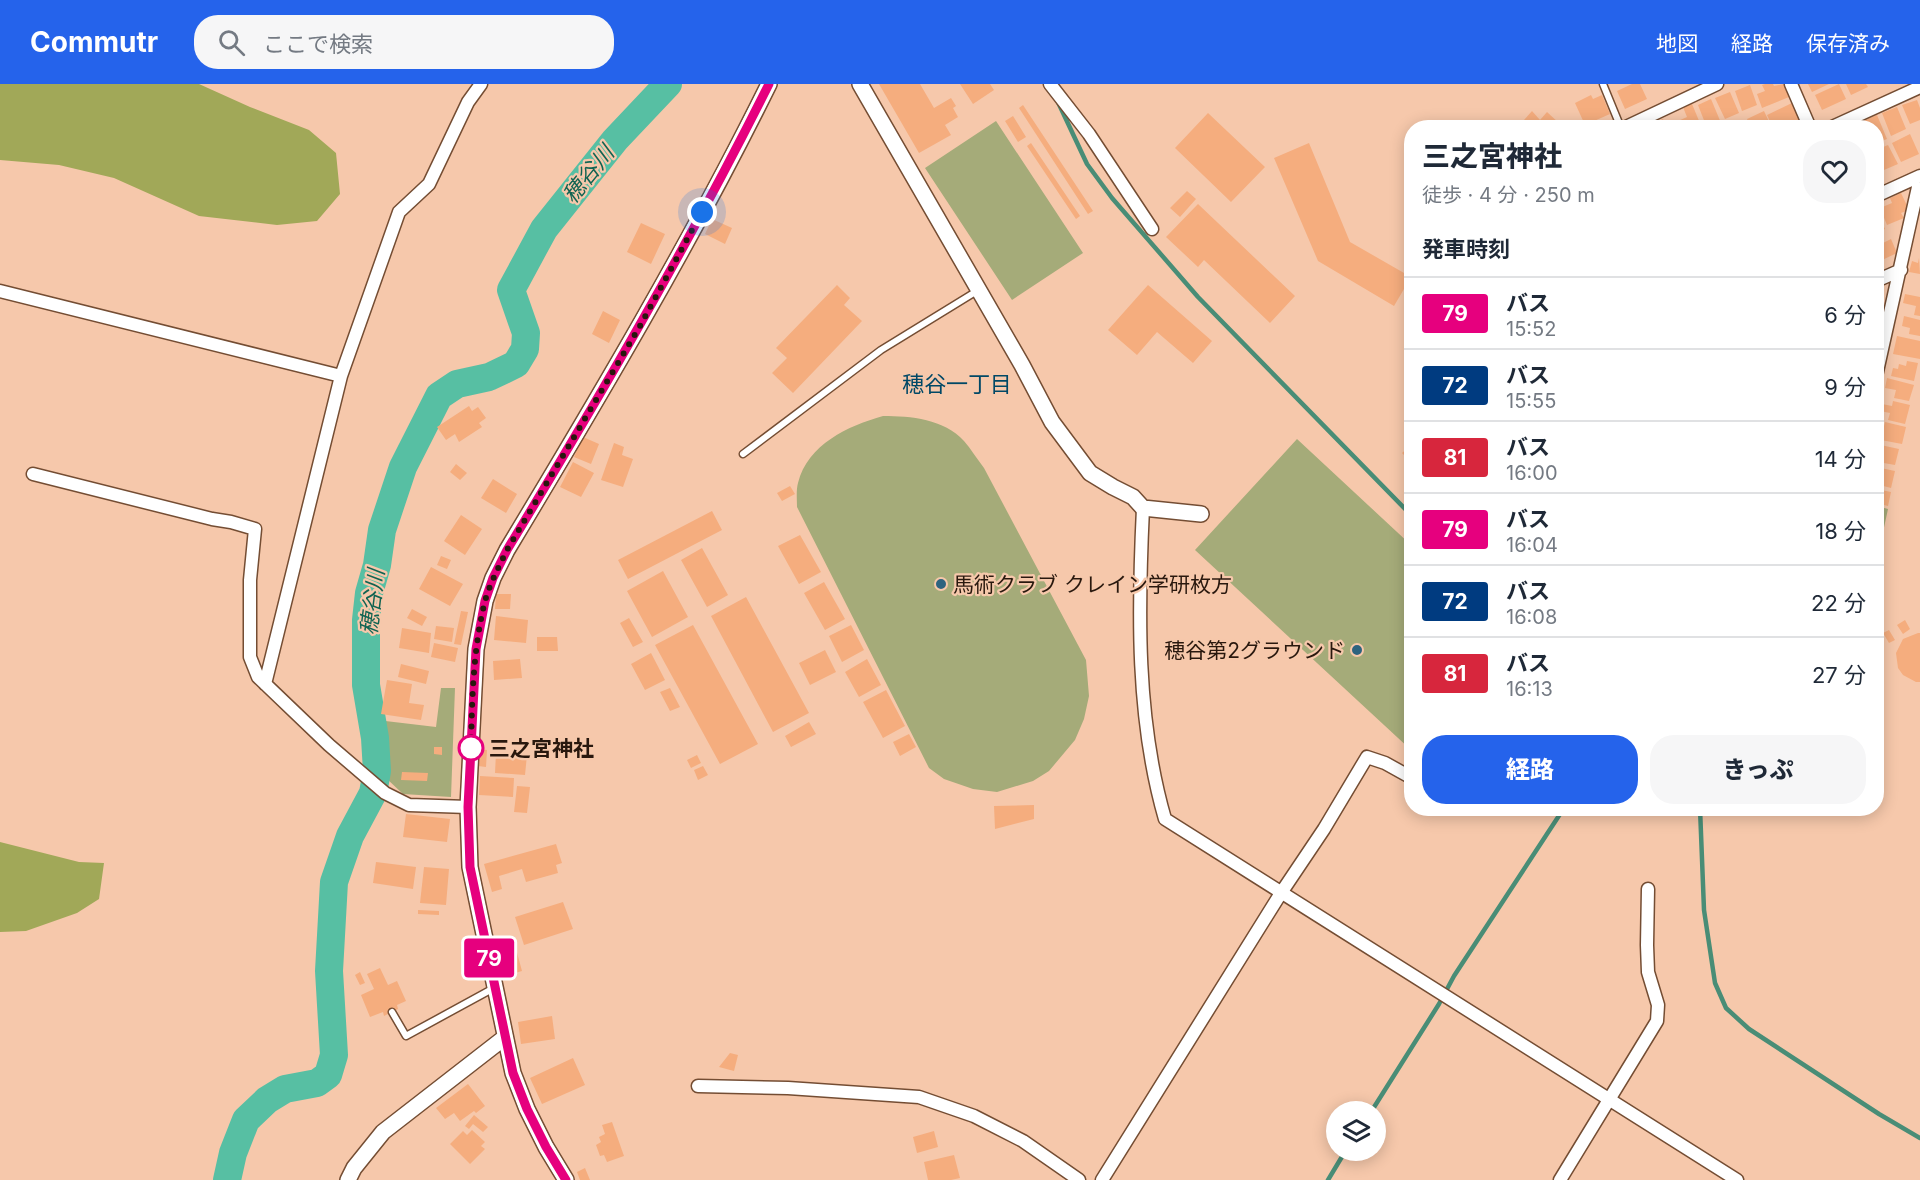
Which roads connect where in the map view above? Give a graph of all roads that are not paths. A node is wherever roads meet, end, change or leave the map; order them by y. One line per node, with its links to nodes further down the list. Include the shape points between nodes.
1 (481, 84): 21 (street, via 468,102 429,184 399,212)
2 (769, 84): 28 (street, via 640,326 493,578 476,649)
3 (860, 84): 18 (street)
4 (1050, 84): 15 (street, via 1089,134)
5 (1603, 84): 9 (lane)
6 (1717, 84): 10 (street)
7 (1791, 84): 11 (street)
8 (1920, 87): 12 (street)
9 (1619, 120)
10 (1639, 120)
11 (1807, 120)
12 (1848, 120)
13 (1920, 177): 14 (street); 16 (street)
14 (1884, 193)
15 (1152, 230)
16 (1901, 270): 17 (street); 20 (street)
17 (1884, 277)
18 (977, 290): 22 (lane, via 881,350); 24 (street, via 1052,422 1090,473 1133,497)
19 (0, 291): 21 (street)
20 (1884, 340)
21 (341, 376): 26 (street)
22 (743, 454)
23 (33, 474): 26 (street, via 255,529 250,580 250,657)
24 (1143, 508): 25 (street); 30 (street, via 1142,680 1154,781 1165,819)
25 (1201, 514)
26 (265, 684): 28 (street, via 385,793 409,805)
27 (1404, 774): 30 (street, via 1367,757)
28 (468, 807): 31 (street, via 470,867)
29 (1648, 889): 35 (street, via 1647,963 1658,1005 1657,1020)
30 (1281, 893): 35 (street); 39 (street)
31 (495, 988): 32 (lane, via 406,1036); 33 (street)
32 (392, 1012)
33 (504, 1038): 36 (street, via 383,1132); 37 (street, via 527,1109)
34 (698, 1086): 38 (street, via 919,1097 974,1116 1023,1141)
35 (1610, 1099): 40 (street); 41 (street)
36 (348, 1180)
37 (566, 1180)
38 (1079, 1180)
39 (1102, 1180)
40 (1560, 1180)
41 (1737, 1180)

